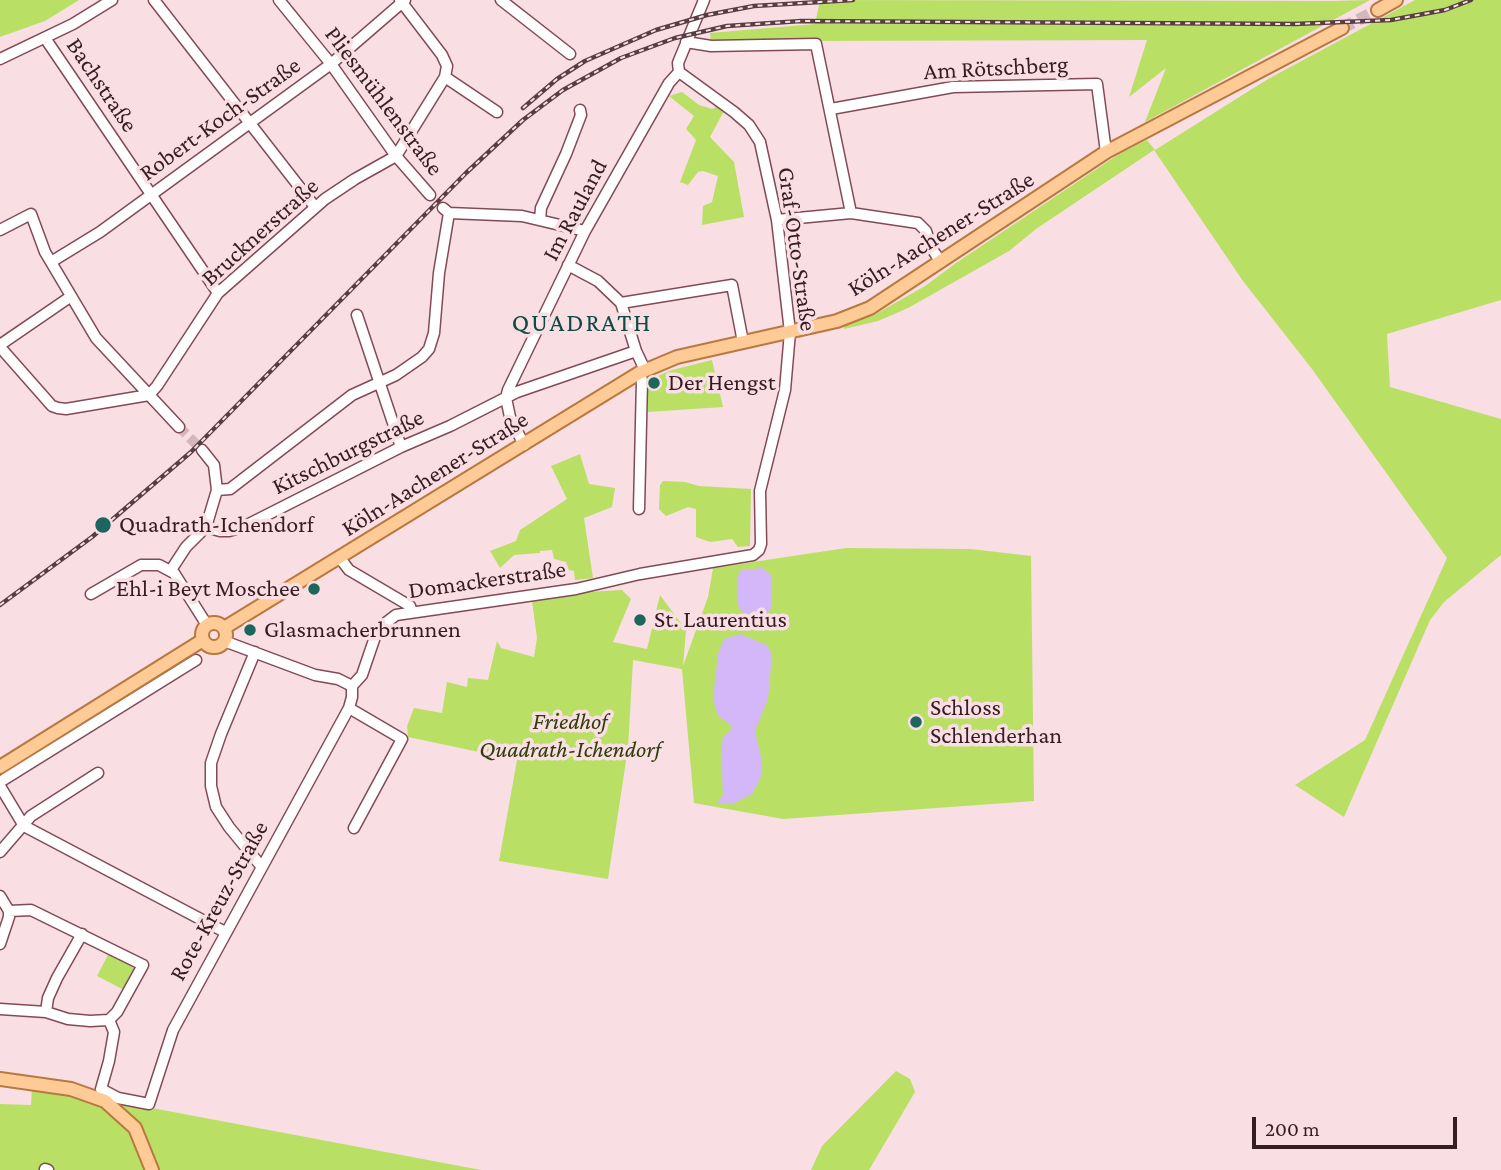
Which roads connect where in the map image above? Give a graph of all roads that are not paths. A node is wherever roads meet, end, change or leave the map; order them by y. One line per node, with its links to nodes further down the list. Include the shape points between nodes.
1 (112, 0): 10 (street)
2 (154, 0): 20 (street)
3 (279, 0): 14 (street, Pliesmühlenstraße)
4 (501, 0): 12 (street)
5 (1396, 0): 8 (main road)
6 (402, 1): 14 (street, Robert-Koch-Straße); 16 (street, via 442,55)
7 (700, 2): 11 (street, Im Rauland)
8 (1378, 10)
9 (1342, 28): 21 (main road, Köln-Aachener-Straße)
10 (45, 38): 13 (street); 23 (street, Bachstraße)
11 (686, 42): 15 (street, Im Rauland); 17 (street, via 711,46 816,44)
12 (570, 54)
13 (0, 59)
14 (331, 64): 20 (street, Robert-Koch-Straße); 22 (street, Pliesmühlenstraße)
15 (679, 72): 28 (street, Graf-Otto-Straße, via 749,125 760,142); 30 (street, Im Rauland)
16 (445, 77): 19 (street); 22 (street)
17 (831, 109): 21 (street, Am Rötschberg, via 953,87 1097,84); 26 (street)
18 (580, 110): 27 (street)
19 (497, 113)
20 (251, 123): 23 (street, Robert-Koch-Straße); 25 (street)
21 (1106, 152): 32 (main road, Köln-Aachener-Straße)
22 (396, 156): 24 (street, Pliesmühlenstraße); 25 (street, Brucknerstraße)
23 (151, 195): 31 (street, Robert-Koch-Straße); 34 (street, Bachstraße)
24 (430, 195)
25 (316, 207): 34 (street, Brucknerstraße)
26 (851, 213): 28 (street); 32 (street, via 918,223)
27 (540, 220): 30 (street); 43 (street, via 446,210 429,349)
28 (777, 220): 38 (street, Graf-Otto-Straße)
29 (0, 230): 31 (street, via 31,214)
30 (584, 230): 33 (street, Im Rauland)
31 (51, 262): 35 (street)
32 (941, 262): 38 (main road, Köln-Aachener-Straße, via 870,308)
33 (568, 265): 36 (street, via 598,281); 45 (street, Im Rauland)
34 (218, 293): 44 (street, Brucknerstraße)
35 (71, 297): 40 (street); 44 (street, via 96,338)
36 (621, 303): 39 (street, via 732,285); 41 (street)
37 (357, 314): 43 (street)
38 (790, 332): 39 (main road, Köln-Aachener-Straße); 53 (street, Graf-Otto-Straße, via 785,390 760,491)
39 (743, 342): 42 (main road, Köln-Aachener-Straße, via 677,357)
40 (0, 346): 44 (street, via 58,408)
41 (636, 351): 42 (street); 45 (street, Kitschburgstraße)
42 (642, 372): 47 (main road, Köln-Aachener-Straße); 51 (street)
43 (379, 383): 48 (street); 50 (street, via 352,395 230,489)
44 (149, 395): 46 (street)
45 (506, 398): 47 (street); 48 (street, Kitschburgstraße)
46 (179, 426)
47 (524, 444): 54 (main road, Köln-Aachener-Straße)
48 (401, 446): 52 (street, Kitschburgstraße, via 245,526 229,531)
49 (202, 450): 50 (street, via 214,465)
50 (217, 490): 52 (street)
51 (639, 509)
52 (206, 527): 55 (street)
53 (759, 550): 57 (street, Domackerstraße, via 753,555 576,589)
54 (340, 557): 57 (street, via 349,570 410,606); 59 (main road, Köln-Aachener-Straße)
55 (170, 570): 56 (street, via 141,565); 58 (street)
56 (91, 594)
57 (412, 612): 66 (street, Domackerstraße, via 396,615 379,629 362,675)
58 (207, 625): 59 (main road, via 218,623); 60 (main road, via 201,633)
59 (223, 628): 61 (main road)
60 (203, 640): 61 (main road, via 211,646); 64 (main road)
61 (224, 641): 62 (street)
62 (255, 652): 66 (street); 74 (street, via 220,734 211,763 211,786 216,807)
63 (196, 660): 65 (street)
64 (165, 664): 65 (street); 68 (main road)
65 (166, 678): 70 (street)
66 (352, 686): 67 (street, Rote-Kreuz-Straße)
67 (349, 708): 72 (street, via 402,738); 74 (street, Rote-Kreuz-Straße)
68 (0, 767)
69 (98, 773): 71 (street, via 31,816)
70 (0, 784): 71 (street)
71 (24, 826): 73 (street); 77 (street)
72 (354, 828)
73 (0, 852)
74 (261, 866): 77 (street, Rote-Kreuz-Straße)
75 (0, 896): 76 (street)
76 (9, 911): 78 (street, via 32,910); 79 (street)
77 (225, 932): 82 (street, Rote-Kreuz-Straße, via 173,1030 151,1102 146,1105 101,1089 114,1032)
78 (82, 934): 81 (street, via 57,978); 82 (street, via 143,965)
79 (0, 944)
80 (0, 1009): 81 (street)
81 (46, 1012): 82 (street, via 68,1019)
82 (109, 1020)
83 (0, 1079): 84 (main road, via 71,1089 116,1108 135,1128)
84 (152, 1170)

